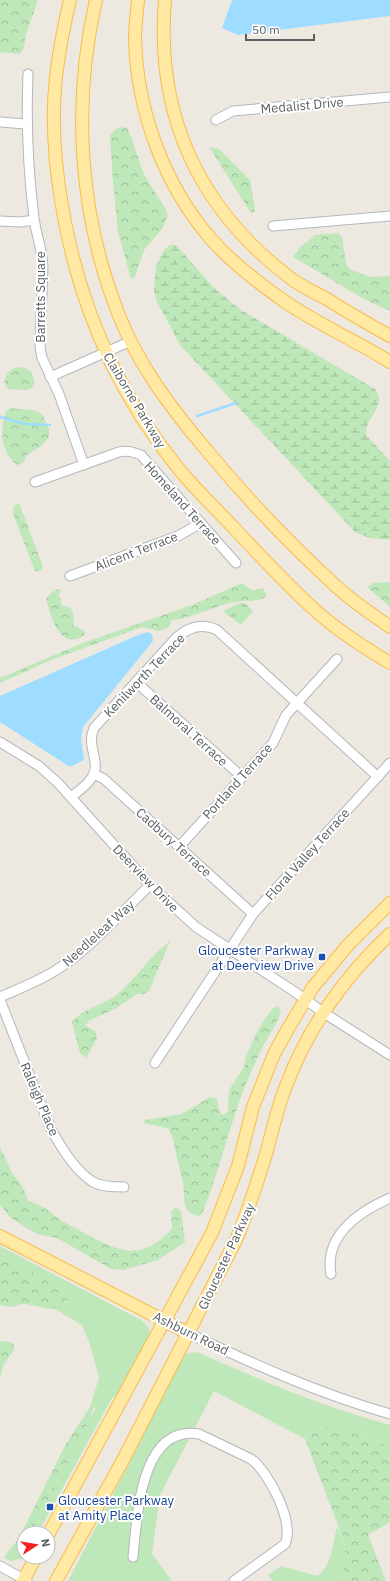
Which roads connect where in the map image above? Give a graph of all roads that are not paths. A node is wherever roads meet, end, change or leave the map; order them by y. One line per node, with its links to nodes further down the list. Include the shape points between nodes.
1 (70, 0): 16 (main road, Claiborne Parkway, via 62,35 54,105 56,164 66,234 81,291)
2 (96, 0): 15 (main road, Claiborne Parkway, via 84,66 81,113 83,164 90,212 103,264 118,314)
3 (138, 0): 17 (main road, via 135,39 139,83 147,121 169,174 188,208 212,239 245,272 291,306)
4 (165, 0): 14 (main road, via 164,56 174,112 196,172 220,209 255,249 294,281)
5 (28, 74): 9 (street, Barretts Square)
6 (390, 97): 7 (street, Medalist Drive, via 233,111)
7 (216, 120)
8 (0, 122): 9 (street)
9 (26, 124): 11 (street, Barretts Square)
10 (390, 216): 13 (street)
11 (34, 220): 12 (street); 18 (street, Barretts Square, via 43,266 40,346)
12 (0, 221)
13 (273, 226)
14 (390, 336)
15 (131, 341): 16 (street); 24 (main road, Claiborne Parkway, via 181,420 236,486 338,588)
16 (105, 352): 18 (street); 26 (main road, Claiborne Parkway, via 132,400 179,469 268,565 317,612)
17 (390, 362)
18 (50, 377): 19 (street, Barretts Square)
19 (84, 465): 20 (street, Homeland Terrace); 21 (street, Homeland Terrace, via 128,450 141,455)
20 (35, 482)
21 (201, 523): 22 (street, Homeland Terrace); 23 (street, Alicent Terrace, via 178,536)
22 (236, 563)
23 (70, 576)
24 (390, 627)
25 (337, 659): 28 (street, Portland Terrace)
26 (390, 663)
27 (136, 682): 28 (street, Kenilworth Terrace, via 183,632 204,626 217,630); 31 (street, Kenilworth Terrace, via 94,728 90,742 95,759); 33 (street, Balmoral Terrace)
28 (297, 702): 32 (street, Kenilworth Terrace); 33 (street, Portland Terrace, via 286,715 273,743)
29 (0, 742): 34 (street, Deerview Drive, via 39,766)
30 (390, 763): 32 (street, Floral Valley Terrace)
31 (94, 774): 34 (street); 35 (street, Cadbury Terrace, via 104,779)
32 (378, 777): 38 (street, Floral Valley Terrace)
33 (242, 778): 35 (street, Portland Terrace)
34 (71, 798): 36 (street, Deerview Drive)
35 (179, 846): 38 (street, Cadbury Terrace)
36 (150, 885): 40 (street, Deerview Drive, via 196,926); 41 (street, Needleleaf Way, via 78,954 62,966 34,983)
37 (390, 903): 43 (main road, Gloucester Parkway, via 348,945 313,987)
38 (253, 914): 40 (street, Floral Valley Terrace)
39 (390, 934): 44 (main road, Gloucester Parkway, via 355,970)
40 (229, 950): 43 (street, Deerview Drive); 46 (street, Floral Valley Terrace)
41 (0, 997)
42 (0, 1000): 47 (street, Raleigh Place, via 58,1143 94,1182)
43 (306, 1000): 44 (street, Deerview Drive); 51 (main road, Gloucester Parkway, via 281,1041 262,1081 238,1166 212,1233)
44 (324, 1013): 45 (street, Deerview Drive); 52 (main road, Gloucester Parkway, via 288,1080 251,1203 236,1240)
45 (390, 1055)
46 (155, 1063)
47 (124, 1187)
48 (390, 1198): 50 (street, via 363,1213 337,1238 329,1254)
49 (0, 1236): 51 (main road, Ashburn Road)
50 (331, 1274)
51 (165, 1320): 52 (main road, Ashburn Road); 54 (main road, Gloucester Parkway)
52 (188, 1333): 53 (street, Ashburn Road, via 261,1367); 59 (main road, Gloucester Parkway, via 123,1460)
53 (390, 1414)
54 (54, 1525)
55 (133, 1557): 60 (street, via 141,1488 160,1449 168,1438 177,1434 199,1434 258,1464 274,1489 288,1529 285,1544)
56 (32, 1565): 58 (main road)
57 (0, 1566): 58 (street)
58 (25, 1580)
59 (56, 1581)
60 (234, 1581)

